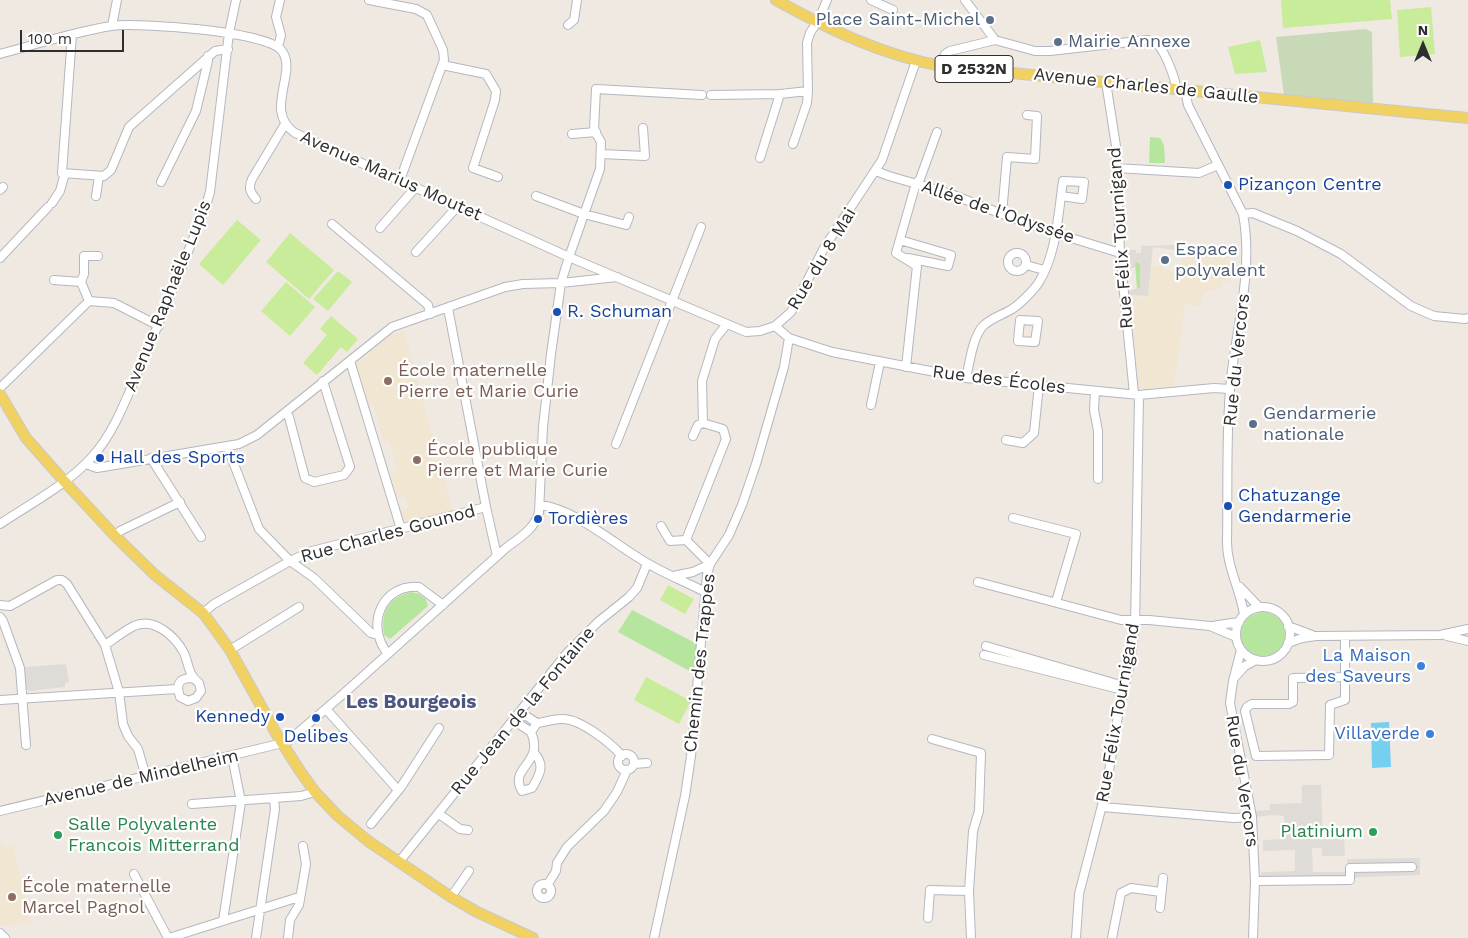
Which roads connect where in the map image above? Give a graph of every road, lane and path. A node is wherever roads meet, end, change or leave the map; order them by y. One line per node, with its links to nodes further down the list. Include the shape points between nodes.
1 (117, 0): 13 (street)
2 (236, 0): 14 (street, Avenue Raphaële Lupis)
3 (280, 0): 17 (street, Avenue Marius Moutet, via 276,17 281,35)
4 (369, 0): 22 (street, via 416,9 427,15 443,50)
5 (578, 0): 12 (street, via 574,20)
6 (827, 0): 11 (street)
7 (871, 0): 10 (street)
8 (966, 0): 16 (street)
9 (782, 1): 11 (main road, Avenue Charles de Gaulle / D 2532N)
10 (893, 10)
11 (817, 22): 21 (main road, Avenue Charles de Gaulle / D 2532N, via 857,41); 26 (street, via 808,43)
12 (568, 25)
13 (112, 26): 14 (street); 15 (street)
14 (230, 32): 17 (street); 18 (street, Avenue Raphaële Lupis)
15 (72, 35): 19 (street); 43 (street, via 62,173)
16 (995, 40): 23 (street, via 950,52); 25 (street, Rue du Vercors, via 1050,52 1147,40 1159,46)
17 (278, 47): 32 (street, Avenue Marius Moutet, via 285,59 281,102)
18 (228, 49): 20 (street); 84 (street, Avenue Raphaële Lupis, via 210,192)
19 (0, 54)
20 (208, 56): 44 (street, via 129,127 111,170); 47 (street, via 196,111)
21 (916, 61): 23 (main road, Avenue Charles de Gaulle / D 2532N); 42 (street, Rue du 8 Mai)
22 (442, 64): 45 (street, via 486,74 496,91 473,168); 46 (street)
23 (941, 66): 24 (main road, Avenue Charles de Gaulle / D 2532N)
24 (1106, 82): 25 (main road, Avenue Charles de Gaulle / D 2532N); 41 (street, Rue Félix Tournigand, via 1116,146)
25 (1180, 90): 31 (main road, Avenue Charles de Gaulle / D 2532N); 40 (street, Rue du Vercors)
26 (808, 91): 27 (street); 37 (street)
27 (780, 94): 29 (street); 39 (street)
28 (702, 95): 34 (street, via 596,89)
29 (711, 95)
30 (1027, 115): 56 (street, via 1037,116 1035,159 1007,157)
31 (1468, 118)
32 (285, 124): 46 (street, Avenue Marius Moutet, via 295,133); 53 (street, via 249,184)
33 (643, 128): 38 (street, via 645,156)
34 (596, 132): 36 (street); 38 (street, via 602,142)
35 (937, 132): 48 (street)
36 (572, 134)
37 (793, 144)
38 (601, 154): 55 (street, via 600,169)
39 (760, 158)
40 (1218, 165): 41 (street, via 1199,173); 57 (street, Rue du Vercors)
41 (1116, 168): 65 (street, Rue Félix Tournigand)
42 (876, 171): 48 (street, Allée de l'Odyssée); 85 (street, Rue du 8 Mai, via 824,248 791,312)
43 (65, 173): 44 (street); 69 (street, via 60,191 50,205)
44 (99, 176): 50 (street)
45 (498, 177)
46 (400, 180): 49 (street, Avenue Marius Moutet)
47 (161, 182)
48 (916, 183): 56 (street, Allée de l'Odyssée); 63 (street)
49 (416, 187): 54 (street, Avenue Marius Moutet); 61 (street)
50 (96, 196)
51 (536, 196): 55 (street)
52 (1061, 196): 62 (street)
53 (256, 199)
54 (458, 206): 64 (street); 67 (street, Avenue Marius Moutet)
55 (584, 214): 58 (street, via 626,225); 67 (street)
56 (1002, 214): 62 (street, Allée de l'Odyssée)
57 (1243, 214): 81 (street, via 1253,213 1298,231 1341,254 1411,306 1434,316); 94 (street, Rue du Vercors, via 1246,279)
58 (629, 217)
59 (332, 224): 80 (street, via 428,305)
60 (701, 226): 77 (street)
61 (380, 228)
62 (1056, 233): 65 (street, Allée de l'Odyssée); 71 (street)
63 (900, 240): 68 (street, via 896,253); 68 (street, via 951,255 948,266)
64 (416, 252)
65 (1120, 253): 97 (street, Rue Félix Tournigand)
66 (98, 256): 74 (street, via 84,256)
67 (568, 257): 72 (street, Avenue Marius Moutet); 75 (street)
68 (904, 257): 89 (street, via 917,266)
69 (0, 258)
70 (1026, 266): 71 (street)
71 (1044, 270): 79 (street, via 1038,283)
72 (619, 277): 75 (street); 77 (street, Rue du 8 Mai)
73 (54, 280): 74 (street)
74 (81, 282): 76 (street)
75 (561, 283): 78 (street, via 506,287); 110 (street, via 543,427)
76 (89, 301): 84 (street, via 114,303); 93 (street)
77 (673, 301): 83 (street, Rue du 8 Mai); 103 (street)
78 (448, 308): 80 (street); 111 (street)
79 (1013, 309): 82 (street); 90 (street, via 983,327 974,344)
80 (430, 314): 87 (street, via 392,327)
81 (1468, 318)
82 (1020, 320)
83 (726, 325): 85 (street, Rue du 8 Mai, via 746,332); 100 (street, via 715,338 702,381)
84 (159, 326): 106 (street, Avenue Raphaële Lupis, via 118,417)
85 (775, 326): 86 (street, Rue des Écoles)
86 (789, 338): 88 (street, Rue des Écoles, via 832,352); 122 (street, Chemin des Trappes, via 784,367 742,505 729,535)
87 (350, 361): 91 (street); 115 (street)
88 (880, 362): 89 (street, Rue des Écoles); 98 (street)
89 (906, 367): 90 (street, Rue des Écoles)
90 (966, 378): 92 (street, Rue des Écoles)
91 (323, 381): 99 (street); 99 (street, via 350,467 344,475 314,482 305,478)
92 (1039, 386): 95 (street, Rue des Écoles); 102 (street, via 1034,433 1023,443)
93 (0, 388)
94 (1230, 389): 97 (street, Rue des Écoles); 125 (street, Rue du Vercors, via 1227,550)
95 (1095, 391): 97 (street, Rue des Écoles); 107 (street)
96 (0, 394): 108 (main road, via 26,438)
97 (1136, 395): 135 (street, Rue Félix Tournigand)
98 (871, 405)
99 (286, 412): 104 (street, via 252,438)
100 (703, 423): 101 (street, via 698,425); 118 (street, via 723,429 726,439)
101 (693, 436)
102 (1006, 440)
103 (616, 444)
104 (227, 446): 105 (street); 120 (street, via 259,529)
105 (151, 458): 106 (street, via 97,468); 109 (street)
106 (86, 464): 108 (street, Avenue Raphaële Lupis)
107 (1098, 479)
108 (64, 481): 113 (street, Avenue Raphaële Lupis); 116 (main road)
109 (180, 502): 116 (street); 117 (street)
110 (540, 505): 119 (street, via 538,519 531,528); 121 (street, via 553,506 565,512)
111 (486, 508): 115 (street, Rue Charles Gounod); 119 (street)
112 (1013, 518): 127 (street, via 1076,534)
113 (0, 524)
114 (661, 526): 118 (street, via 670,541)
115 (400, 529): 120 (street, Rue Charles Gounod, via 312,551)
116 (115, 536): 132 (main road, via 155,575)
117 (201, 537)
118 (686, 540): 122 (street)
119 (498, 556): 129 (street)
120 (290, 561): 132 (street, Rue Charles Gounod); 140 (street, via 314,578 371,633)
121 (647, 564): 123 (street); 163 (street, Rue Jean de la Fontaine, via 637,588 567,653)
122 (710, 564): 123 (street); 126 (street, Chemin des Trappes)
123 (673, 576): 126 (street)
124 (978, 582): 127 (street)
125 (1236, 582): 131 (street, Rue du Vercors); 133 (street, Rue du Vercors)
126 (706, 592): 214 (street, Chemin des Trappes, via 690,764)
127 (1056, 602): 135 (street, via 1121,620)
128 (0, 605): 147 (street, via 10,606 56,580 62,580 68,584)
129 (443, 605): 140 (street, via 420,587 402,588 386,599 379,612); 151 (street)
130 (298, 607): 149 (street)
131 (1259, 607): 133 (street); 138 (street, via 1277,611)
132 (203, 613): 149 (main road)
133 (1244, 614): 136 (street)
134 (0, 617): 160 (street, via 20,668)
135 (1136, 620): 137 (street); 157 (street, Rue Félix Tournigand)
136 (1238, 622): 137 (street); 144 (street)
137 (1210, 626): 144 (street)
138 (1288, 626): 142 (street); 146 (street)
139 (1468, 629): 141 (street)
140 (378, 635): 151 (street)
141 (1440, 635): 143 (street); 145 (street)
142 (1316, 636): 143 (street); 146 (street)
143 (1345, 636): 154 (street)
144 (1236, 637): 150 (street)
145 (1468, 641)
146 (1288, 643): 153 (street, via 1275,658)
147 (105, 645): 155 (street, via 135,625 148,623 160,627 183,651); 159 (street)
148 (986, 646): 157 (street)
149 (230, 650): 171 (main road)
150 (1241, 650): 153 (street); 156 (street, Rue du Vercors)
151 (388, 654): 162 (street)
152 (984, 655): 157 (street)
153 (1256, 660): 156 (street, via 1245,666)
154 (1345, 677): 168 (street, via 1292,678 1292,702 1289,704 1252,704 1247,707); 168 (street, via 1345,700 1330,704 1329,755 1256,756)
155 (192, 678): 158 (street, via 179,682); 158 (street, via 199,683 200,691 196,698 188,701 180,697)
156 (1233, 681): 169 (street, Rue du Vercors, via 1230,703)
157 (1124, 688): 185 (street, Rue Félix Tournigand)
158 (177, 689): 159 (street)
159 (119, 692): 160 (street); 179 (street, via 123,724 138,749)
160 (23, 699): 161 (street); 172 (street)
161 (0, 700)
162 (326, 709): 171 (street); 180 (street)
163 (520, 712): 164 (street, Rue Jean de la Fontaine); 165 (street)
164 (513, 720): 167 (street); 187 (street, Rue Jean de la Fontaine)
165 (537, 723): 167 (street); 175 (street, via 574,720 614,746)
166 (439, 728): 180 (street)
167 (531, 732): 173 (street, via 535,742)
168 (1250, 733): 169 (street)
169 (1235, 737): 188 (street, Rue du Vercors)
170 (932, 739): 199 (street, via 981,754 979,811 973,831)
171 (282, 744): 174 (street, Avenue de Mindelheim); 181 (main road)
172 (26, 745)
173 (534, 753)
174 (232, 756): 179 (street, Avenue de Mindelheim); 183 (street)
175 (622, 756): 177 (street, via 627,754 633,758); 178 (street, via 618,760 620,767)
176 (647, 763): 177 (street)
177 (634, 764): 178 (street)
178 (627, 770): 198 (street, via 604,811 567,847)
179 (146, 777): 186 (street, Avenue de Mindelheim)
180 (398, 790): 189 (street)
181 (315, 792): 182 (street); 192 (main road, via 368,841)
182 (274, 799): 183 (street); 204 (street, via 276,809)
183 (241, 802): 184 (street); 206 (street)
184 (192, 804)
185 (1102, 807): 188 (street); 216 (street, Rue Félix Tournigand, via 1079,894)
186 (0, 811)
187 (438, 814): 190 (street, via 460,829); 192 (street, Rue Jean de la Fontaine)
188 (1252, 817): 197 (street, Rue du Vercors)
189 (372, 824)
190 (468, 830)
191 (303, 846): 201 (street, via 306,864)
192 (399, 862): 202 (main road)
193 (1412, 867): 197 (street, via 1350,868 1350,880)
194 (469, 872): 202 (street)
195 (134, 874): 210 (street)
196 (1163, 878): 200 (street)
197 (1254, 882): 218 (street, Rue du Vercors)
198 (548, 884)
199 (970, 891): 205 (street, via 930,890); 215 (street)
200 (1161, 892): 203 (street); 217 (street, via 1131,888 1121,893)
201 (299, 896): 204 (street); 212 (street, via 299,905 290,920)
202 (450, 897): 213 (main road)
203 (1160, 908)
204 (260, 909): 206 (street); 211 (street)
205 (928, 918)
206 (223, 921): 208 (street)
207 (0, 933): 209 (street)
208 (180, 936): 210 (street)
209 (6, 938)
210 (168, 938)
211 (256, 938)
212 (288, 938)
213 (533, 938)
214 (654, 938)
215 (971, 938)
216 (1076, 938)
217 (1112, 938)
218 (1253, 938)

